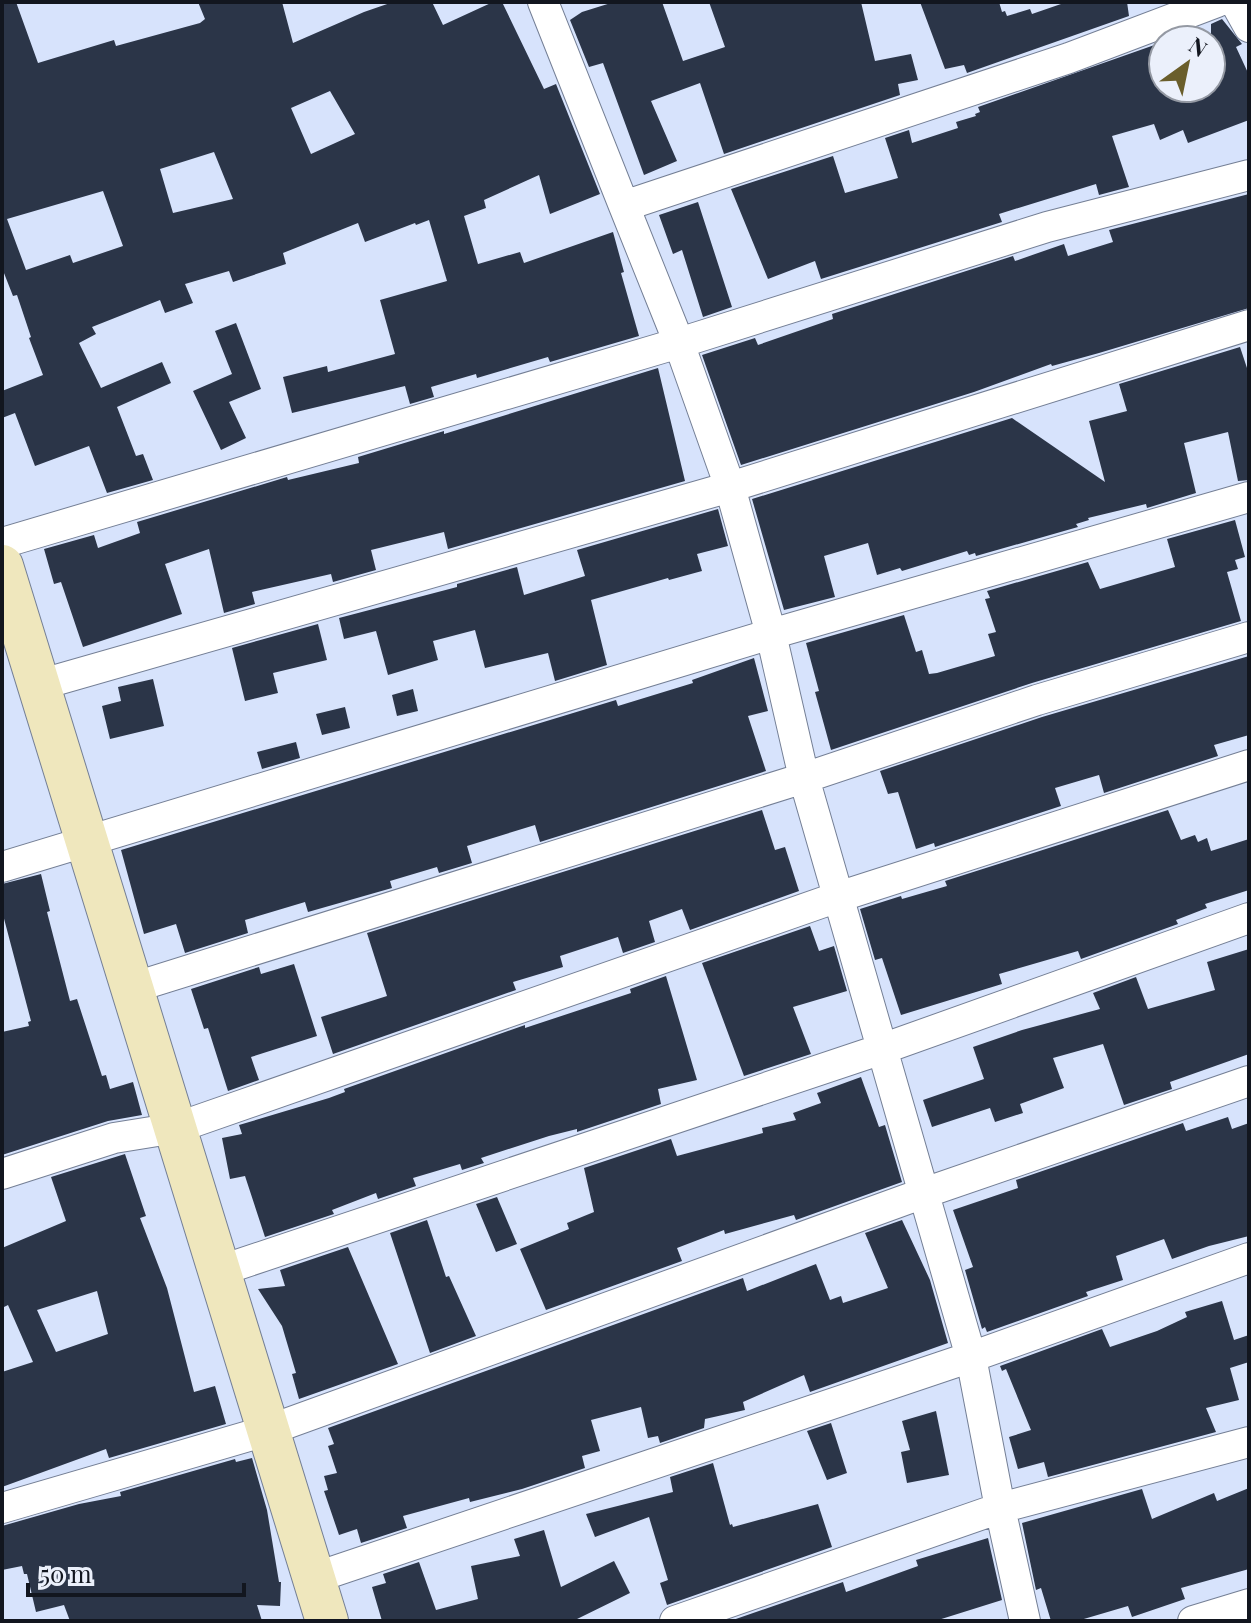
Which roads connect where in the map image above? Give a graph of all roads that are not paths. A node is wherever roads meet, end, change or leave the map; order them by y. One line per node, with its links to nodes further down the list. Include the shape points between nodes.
1 (543, 2): 6 (street)
2 (1217, 2): 6 (street, via 1069,58)
3 (1235, 2): 4 (street)
4 (1249, 27)
5 (1249, 175): 8 (street, via 1047,227)
6 (624, 206): 8 (street)
7 (1249, 325): 9 (street)
8 (679, 343): 9 (street); 11 (street)
9 (730, 487): 13 (street); 15 (street)
10 (1249, 497): 13 (street)
11 (2, 543)
12 (2, 566): 15 (main road)
13 (771, 634): 17 (street); 18 (street)
14 (1249, 637): 17 (street)
15 (39, 685): 18 (main road)
16 (1249, 765): 20 (street)
17 (804, 778): 20 (street); 22 (street)
18 (87, 842): 19 (street); 22 (main road)
19 (2, 867)
20 (838, 897): 23 (street); 25 (street)
21 (1249, 918): 23 (street)
22 (132, 988): 25 (main road)
23 (882, 1049): 27 (street); 29 (street)
24 (1249, 1081): 27 (street)
25 (176, 1128): 26 (street, via 114,1138); 29 (main road)
26 (2, 1174)
27 (924, 1193): 30 (street); 31 (street)
28 (1249, 1258): 30 (street)
29 (219, 1271): 31 (main road)
30 (971, 1357): 34 (street); 35 (street)
31 (269, 1430): 33 (street); 35 (main road)
32 (1249, 1442): 34 (street)
33 (2, 1508)
34 (1000, 1508): 38 (street); 39 (street)
35 (314, 1578): 37 (main road)
36 (1249, 1604): 40 (street)
37 (327, 1621)
38 (675, 1621)
39 (1025, 1621)
40 (1193, 1621)

